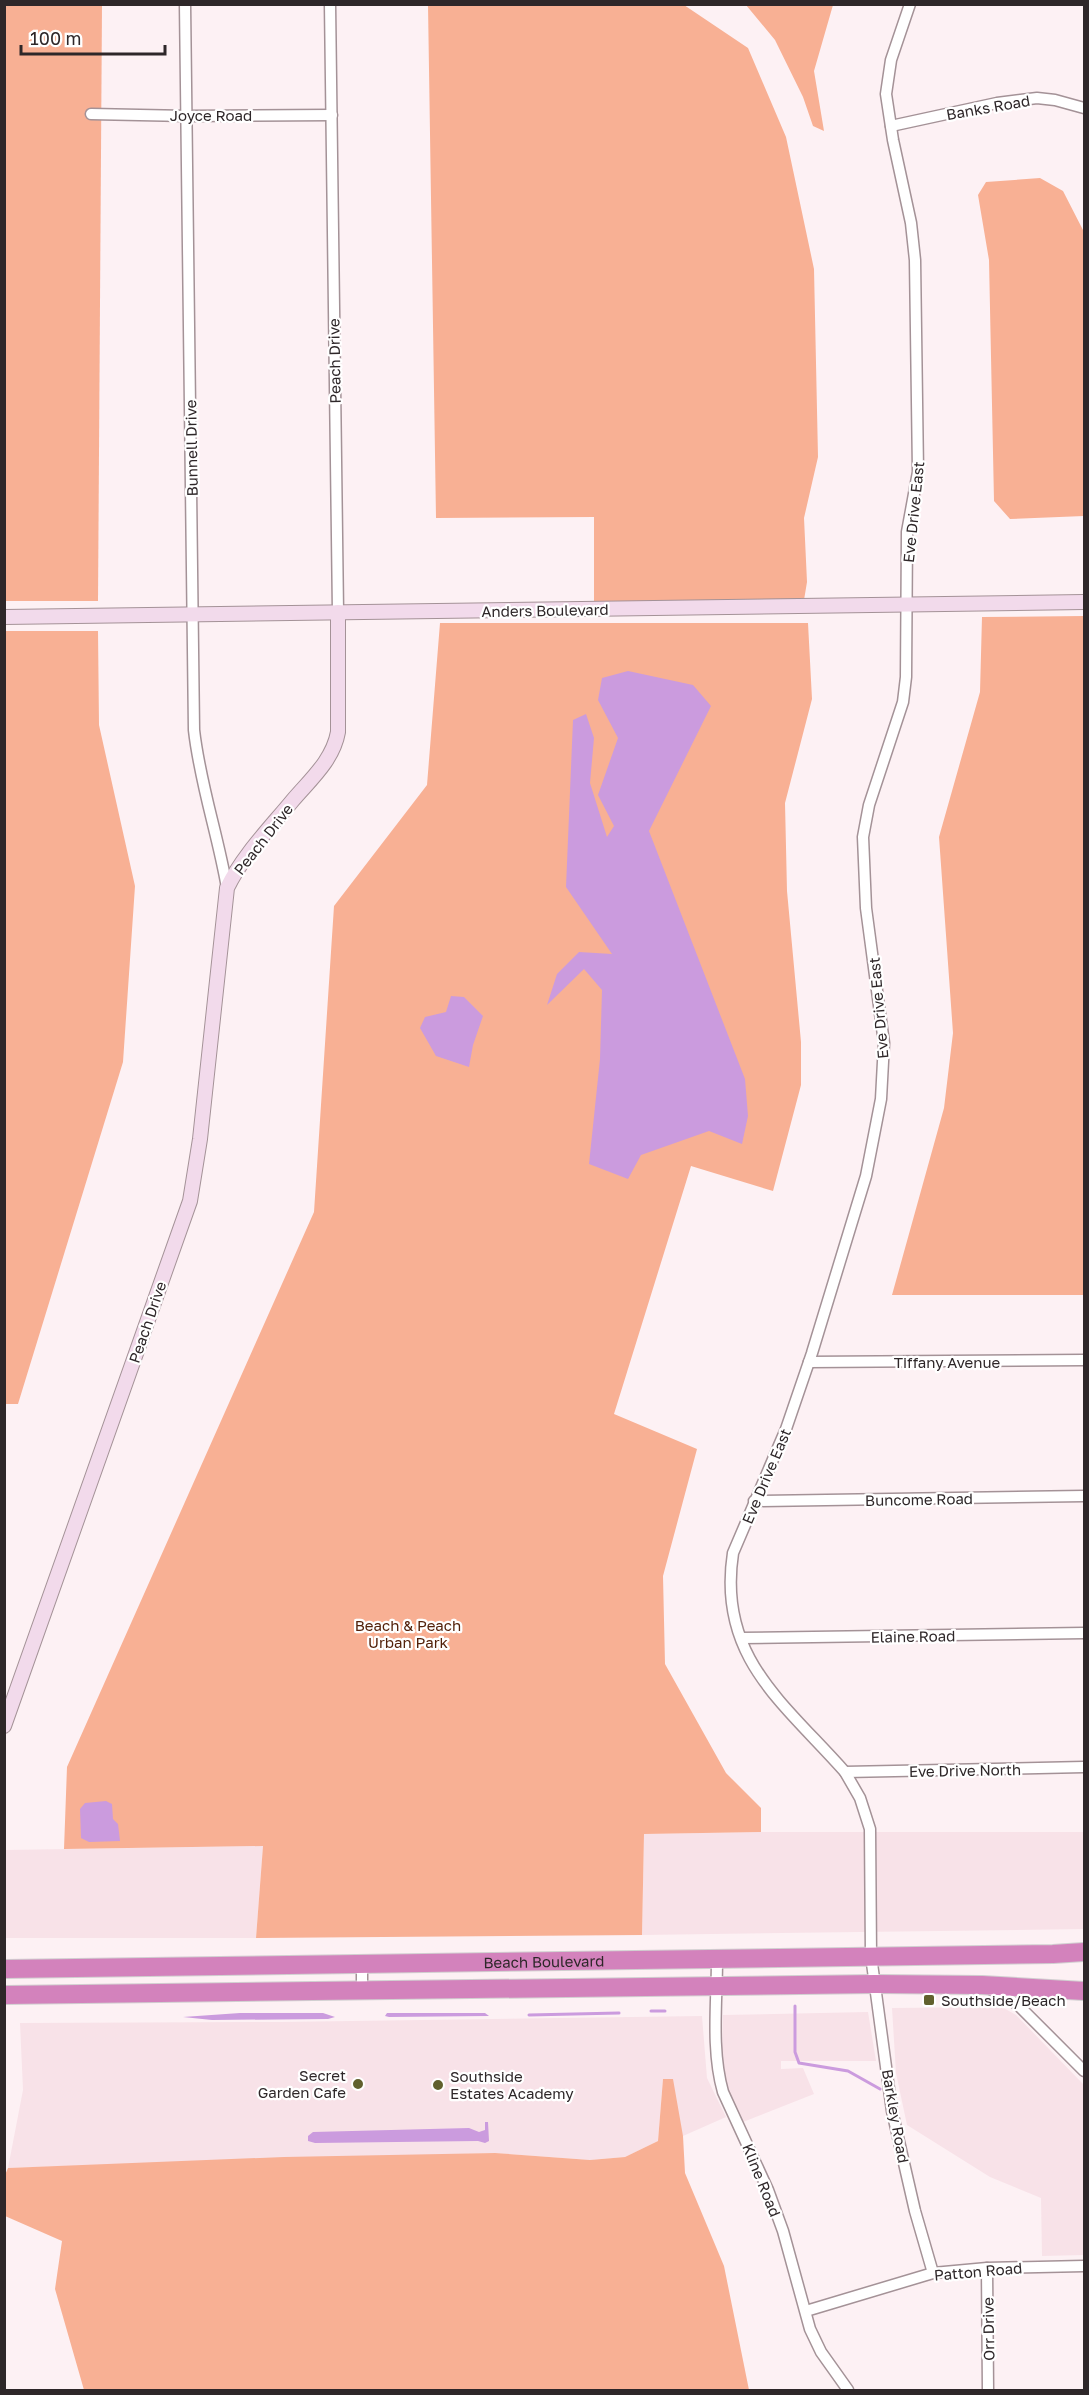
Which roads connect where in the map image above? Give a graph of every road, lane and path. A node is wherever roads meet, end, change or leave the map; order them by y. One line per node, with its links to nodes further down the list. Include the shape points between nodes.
1 (185, 4): 7 (street, Bunnell Drive)
2 (330, 4): 6 (street, Peach Drive)
3 (910, 4): 8 (street, Eve Drive East, via 888,77 886,94)
4 (1084, 108): 8 (street, Banks Road, via 1055,100 1028,99)
5 (91, 114): 7 (street, Joyce Road)
6 (332, 115): 7 (street, Joyce Road); 11 (street, Peach Drive)
7 (188, 116): 12 (street, Bunnell Drive)
8 (891, 126): 10 (street, Eve Drive East, via 915,260 919,454 907,532)
9 (1084, 602): 10 (street, Anders Boulevard)
10 (907, 605): 11 (street, Anders Boulevard); 16 (street, Eve Drive East, via 903,702 869,805 863,837 866,908 884,1042 881,1099 866,1176)
11 (338, 612): 12 (street, Anders Boulevard); 14 (street, Peach Drive, via 335,746 244,860)
12 (193, 615): 13 (street, Anders Boulevard); 14 (street, Bunnell Drive, via 196,753)
13 (4, 617)
14 (227, 888): 21 (street, Peach Drive, via 190,1201)
15 (1084, 1360): 16 (street, Tiffany Avenue)
16 (809, 1362): 18 (street, Eve Drive East, via 786,1429)
17 (1084, 1496): 18 (street, Buncome Road)
18 (754, 1501): 20 (street, Eve Drive East, via 733,1552 730,1571 731,1604)
19 (1084, 1634): 20 (street, Elaine Road)
20 (742, 1638): 23 (street, Eve Drive East, via 768,1688)
21 (4, 1726)
22 (1084, 1767): 23 (street, Eve Drive North)
23 (845, 1772): 25 (street, Eve Drive East, via 860,1798 870,1829)
24 (1084, 1952): 25 (highway, Beach Boulevard)
25 (871, 1956): 26 (highway, Beach Boulevard); 29 (street, Barkley Road)
26 (717, 1959): 27 (highway, Beach Boulevard); 31 (street, Kline Road)
27 (362, 1964): 28 (highway, Beach Boulevard); 32 (street)
28 (4, 1969)
29 (875, 1984): 30 (highway); 31 (highway); 38 (street, Barkley Road, via 899,2144)
30 (982, 1985): 33 (highway); 35 (street, via 1017,2004)
31 (717, 1987): 32 (highway); 39 (street, Kline Road, via 718,2076 768,2190)
32 (362, 1991): 34 (highway)
33 (1084, 1991)
34 (4, 1995)
35 (1084, 2071)
36 (1084, 2266): 37 (street, Patton Road)
37 (987, 2268): 38 (street, Patton Road); 41 (street, Orr Drive)
38 (933, 2273): 39 (street, Patton Road)
39 (806, 2311): 40 (street, Kline Road, via 821,2352)
40 (848, 2391)
41 (988, 2391)

